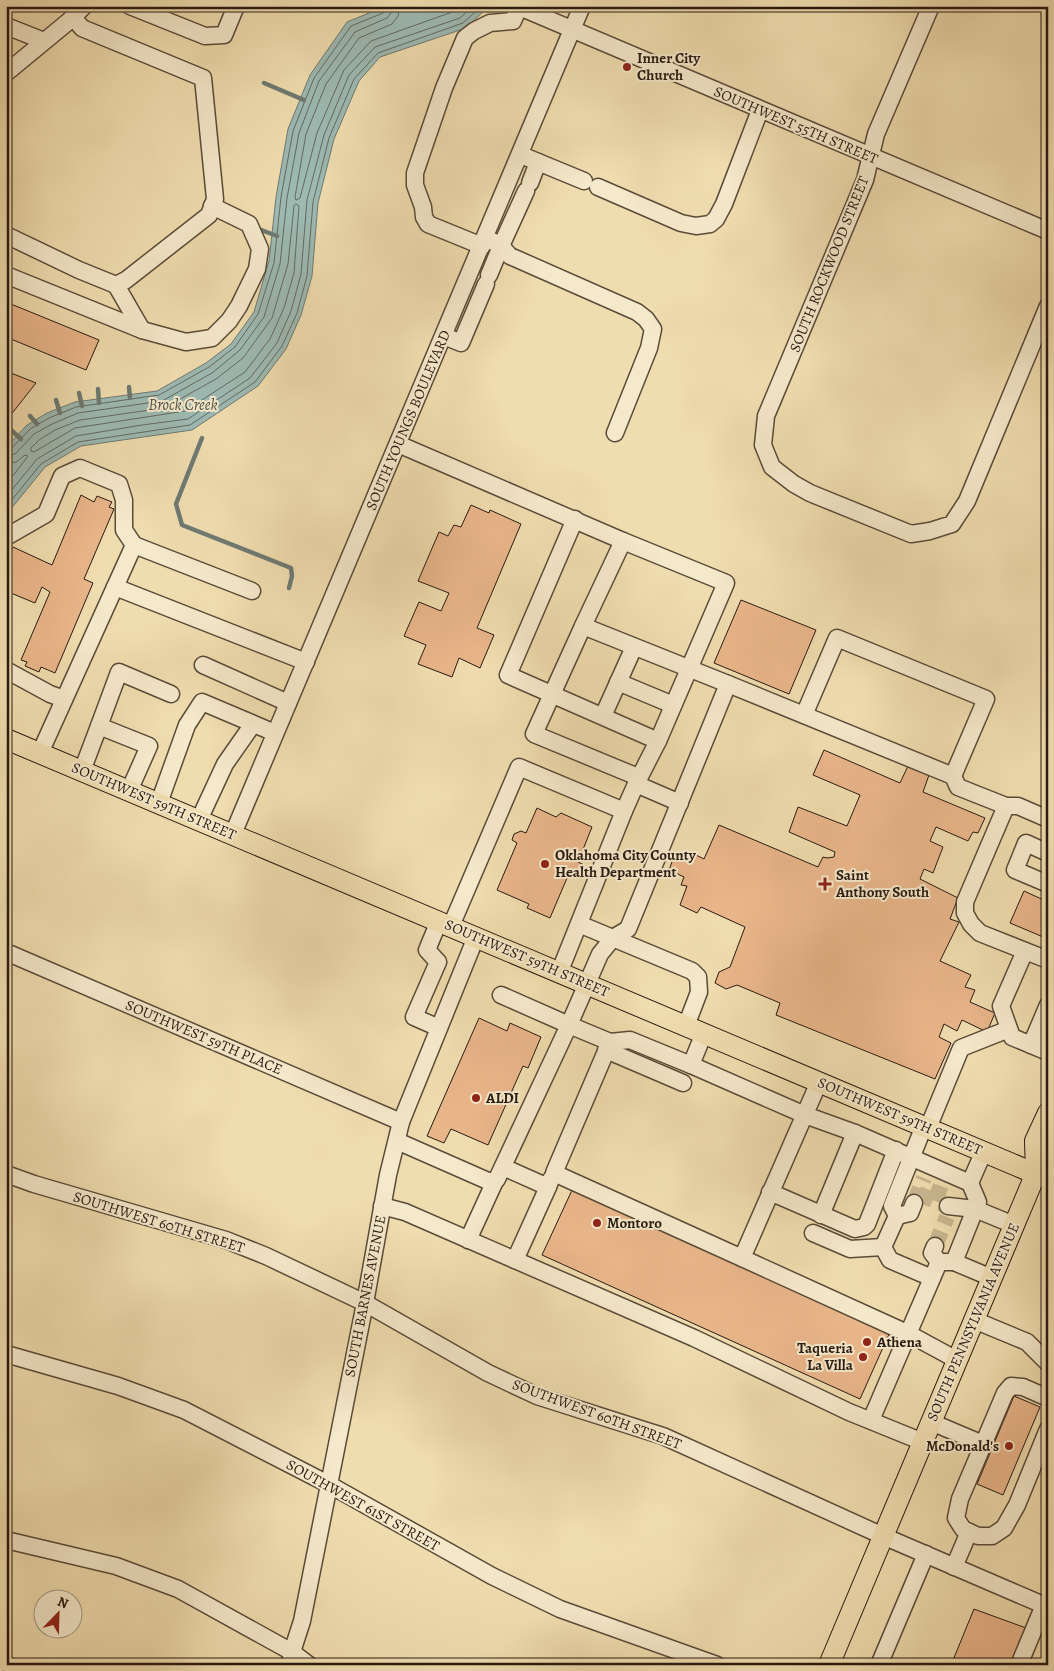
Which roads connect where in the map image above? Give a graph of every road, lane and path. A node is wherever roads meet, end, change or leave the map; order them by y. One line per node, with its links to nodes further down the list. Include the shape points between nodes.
1 (130, 6): 2 (street, via 205,36 224,35)
2 (236, 6)
3 (582, 6): 8 (street, SOUTH YOUNGS BOULEVARD)
4 (931, 6): 13 (street, SOUTH ROCKWOOD STREET, via 876,134)
5 (518, 7): 8 (street, SOUTHWEST 55TH STREET); 18 (street, via 513,21 490,23 464,38 415,173 414,185 428,224)
6 (78, 12): 9 (street); 15 (street, via 82,28 203,78 215,199)
7 (6, 26): 9 (street)
8 (572, 30): 11 (street, SOUTHWEST 55TH STREET); 12 (street, SOUTH YOUNGS BOULEVARD)
9 (44, 41): 10 (street)
10 (6, 73)
11 (760, 110): 13 (street, SOUTHWEST 55TH STREET); 14 (street, via 724,204 710,224 681,224)
12 (521, 155): 14 (street); 18 (street, SOUTH YOUNGS BOULEVARD)
13 (870, 156): 16 (street, SOUTHWEST 55TH STREET); 22 (street, SOUTH ROCKWOOD STREET, via 865,180 766,416 763,446 772,468 810,493 911,534 952,524 967,501)
14 (538, 162): 19 (street)
15 (212, 206): 21 (street, via 209,215); 23 (street, via 249,224 260,249 257,269 239,306 212,338 186,342)
16 (1048, 231)
17 (6, 235): 21 (street)
18 (484, 242): 19 (street); 24 (street, SOUTH YOUNGS BOULEVARD)
19 (501, 246): 24 (street, via 461,343); 25 (street, via 510,256 637,312 653,329 649,348)
20 (6, 275): 23 (street)
21 (116, 285): 23 (street)
22 (1048, 306)
23 (142, 330)
24 (444, 336): 26 (street, SOUTH YOUNGS BOULEVARD)
25 (615, 432)
26 (398, 444): 27 (street); 35 (street, SOUTH YOUNGS BOULEVARD)
27 (574, 519): 29 (street); 42 (street, via 508,675)
28 (6, 537): 30 (street, via 46,514 62,476 80,468 119,484 124,500 124,530)
29 (623, 541): 33 (street); 37 (street, via 726,583)
30 (134, 545): 31 (street); 32 (street)
31 (115, 587): 35 (street); 43 (street)
32 (252, 591)
33 (583, 626): 34 (street); 42 (street)
34 (634, 647): 37 (street); 39 (street)
35 (306, 662): 44 (street, SOUTH YOUNGS BOULEVARD)
36 (203, 665): 44 (street)
37 (689, 668): 40 (street); 45 (street)
38 (6, 670): 43 (street)
39 (618, 682): 45 (street); 47 (street)
40 (728, 684): 46 (street); 59 (street)
41 (171, 694): 49 (street, via 119,672)
42 (553, 695): 47 (street); 56 (street, via 534,734)
43 (64, 699): 53 (street)
44 (288, 703): 50 (street, SOUTH YOUNGS BOULEVARD)
45 (673, 705): 51 (street)
46 (804, 715): 55 (street); 55 (street, via 837,638 986,699)
47 (603, 716): 51 (street)
48 (253, 724): 50 (street); 58 (street, via 202,702 187,725); 63 (street, via 225,764)
49 (99, 726): 54 (street); 57 (street, via 149,746)
50 (275, 733): 64 (street, SOUTH YOUNGS BOULEVARD)
51 (658, 740): 56 (street)
52 (7, 742): 53 (main road, SOUTHWEST 59TH STREET)
53 (40, 753): 54 (main road, SOUTHWEST 59TH STREET)
54 (82, 771): 57 (main road, SOUTHWEST 59TH STREET)
55 (953, 776): 60 (street, via 958,787)
56 (637, 781): 59 (street); 61 (street)
57 (130, 791): 58 (main road, SOUTHWEST 59TH STREET)
58 (159, 803): 63 (main road, SOUTHWEST 59TH STREET)
59 (680, 803): 70 (street, via 628,929)
60 (1006, 806): 62 (street, via 1018,806); 71 (street, via 965,902 965,913 980,933)
61 (624, 811): 67 (street, via 519,767); 68 (street)
62 (1048, 819)
63 (199, 820): 64 (main road, SOUTHWEST 59TH STREET)
64 (233, 834): 67 (main road, SOUTHWEST 59TH STREET)
65 (1048, 853): 66 (street, via 1026,843 1015,870)
66 (1048, 884)
67 (445, 923): 69 (main road, SOUTHWEST 59TH STREET); 79 (street, via 427,950 438,962 414,1017)
68 (579, 924): 70 (street); 74 (street)
69 (476, 937): 74 (main road, SOUTHWEST 59TH STREET); 79 (street, SOUTH BARNES AVENUE)
70 (613, 938): 75 (street, via 600,954); 81 (street, via 692,971 698,977)
71 (1025, 951): 73 (street); 80 (street, via 1001,1006)
72 (6, 952): 90 (street, SOUTHWEST 59TH PLACE)
73 (1048, 960)
74 (559, 973): 75 (main road, SOUTHWEST 59TH STREET)
75 (587, 984): 78 (street); 81 (main road, SOUTHWEST 59TH STREET)
76 (500, 995): 78 (street)
77 (1048, 1005): 82 (street)
78 (569, 1025): 83 (street); 99 (street)
79 (439, 1028): 90 (street, SOUTH BARNES AVENUE)
80 (1009, 1029): 82 (street, via 1012,1037); 91 (street, via 960,1048)
81 (695, 1030): 85 (street); 86 (main road, SOUTHWEST 59TH STREET)
82 (1031, 1045): 84 (street)
83 (608, 1046): 85 (street, via 630,1040); 87 (street); 100 (street)
84 (1048, 1052)
85 (691, 1065): 89 (street)
86 (819, 1082): 89 (street); 91 (main road, SOUTHWEST 59TH STREET)
87 (683, 1083)
88 (1048, 1113): 97 (main road, SOUTH PENNSYLVANIA AVENUE, via 1036,1141)
89 (805, 1115): 92 (street); 102 (street)
90 (401, 1122): 93 (street, SOUTH BARNES AVENUE)
91 (926, 1127): 95 (main road, SOUTHWEST 59TH STREET); 96 (street)
92 (856, 1133): 94 (street); 107 (street)
93 (397, 1141): 99 (street, via 488,1181); 104 (street, SOUTH BARNES AVENUE)
94 (896, 1150): 96 (street); 107 (street, via 864,1227 855,1229)
95 (984, 1151): 97 (main road, SOUTHWEST 59TH STREET); 101 (street)
96 (912, 1157): 101 (street, via 927,1172 944,1179); 108 (street, via 892,1206)
97 (1044, 1171): 109 (main road, SOUTH PENNSYLVANIA AVENUE)
98 (6, 1174): 119 (street, SOUTHWEST 60TH STREET, via 226,1240)
99 (499, 1174): 100 (street); 111 (street)
100 (551, 1180): 114 (street); 115 (street)
101 (970, 1183): 105 (street, via 978,1202)
102 (770, 1192): 107 (street); 114 (street)
103 (914, 1203): 108 (street, via 910,1213)
104 (382, 1206): 111 (street, via 405,1212); 119 (street, SOUTH BARNES AVENUE)
105 (975, 1209): 106 (street); 109 (street); 116 (street)
106 (949, 1210)
107 (821, 1215)
108 (897, 1216): 113 (street)
109 (1014, 1225): 118 (main road, SOUTH PENNSYLVANIA AVENUE)
110 (813, 1233): 113 (street, via 850,1249)
111 (468, 1240): 115 (street)
112 (935, 1246): 116 (street, via 932,1253)
113 (883, 1247): 117 (street, via 890,1260)
114 (742, 1258): 121 (street)
115 (515, 1260): 126 (street)
116 (946, 1262): 117 (street); 118 (street)
117 (932, 1278): 121 (street)
118 (992, 1278): 120 (main road, SOUTH PENNSYLVANIA AVENUE)
119 (365, 1303): 131 (street, SOUTH BARNES AVENUE); 133 (street, SOUTHWEST 60TH STREET, via 488,1373 537,1396 663,1436)
120 (974, 1320): 123 (main road, SOUTH PENNSYLVANIA AVENUE); 124 (street, via 1027,1342)
121 (909, 1334): 123 (street); 126 (street)
122 (6, 1354): 131 (street, SOUTHWEST 61ST STREET, via 118,1386 184,1410)
123 (957, 1360): 127 (main road, SOUTH PENNSYLVANIA AVENUE)
124 (1048, 1363)
125 (1048, 1398): 130 (street, via 1011,1386)
126 (870, 1420): 129 (street)
127 (931, 1422): 129 (main road, SOUTH PENNSYLVANIA AVENUE); 130 (street)
128 (1048, 1429): 132 (street, via 1017,1505 1004,1528 992,1536)
129 (923, 1442): 133 (main road, SOUTH PENNSYLVANIA AVENUE)
130 (983, 1444): 132 (street, via 960,1499 956,1518)
131 (328, 1484): 138 (street, SOUTH BARNES AVENUE, via 302,1621); 140 (street, SOUTHWEST 61ST STREET, via 492,1576 560,1609)
132 (969, 1532): 136 (street)
133 (883, 1536): 135 (street, SOUTHWEST 60TH STREET); 141 (main road, SOUTH PENNSYLVANIA AVENUE)
134 (6, 1540): 138 (street, via 116,1566 178,1589)
135 (926, 1554): 136 (street, SOUTHWEST 60TH STREET); 142 (street)
136 (954, 1567): 137 (street, SOUTHWEST 60TH STREET)
137 (1046, 1606): 143 (street)
138 (291, 1658): 139 (street)
139 (309, 1665)
140 (717, 1665)
141 (829, 1665)
142 (879, 1665)
143 (1019, 1665)

